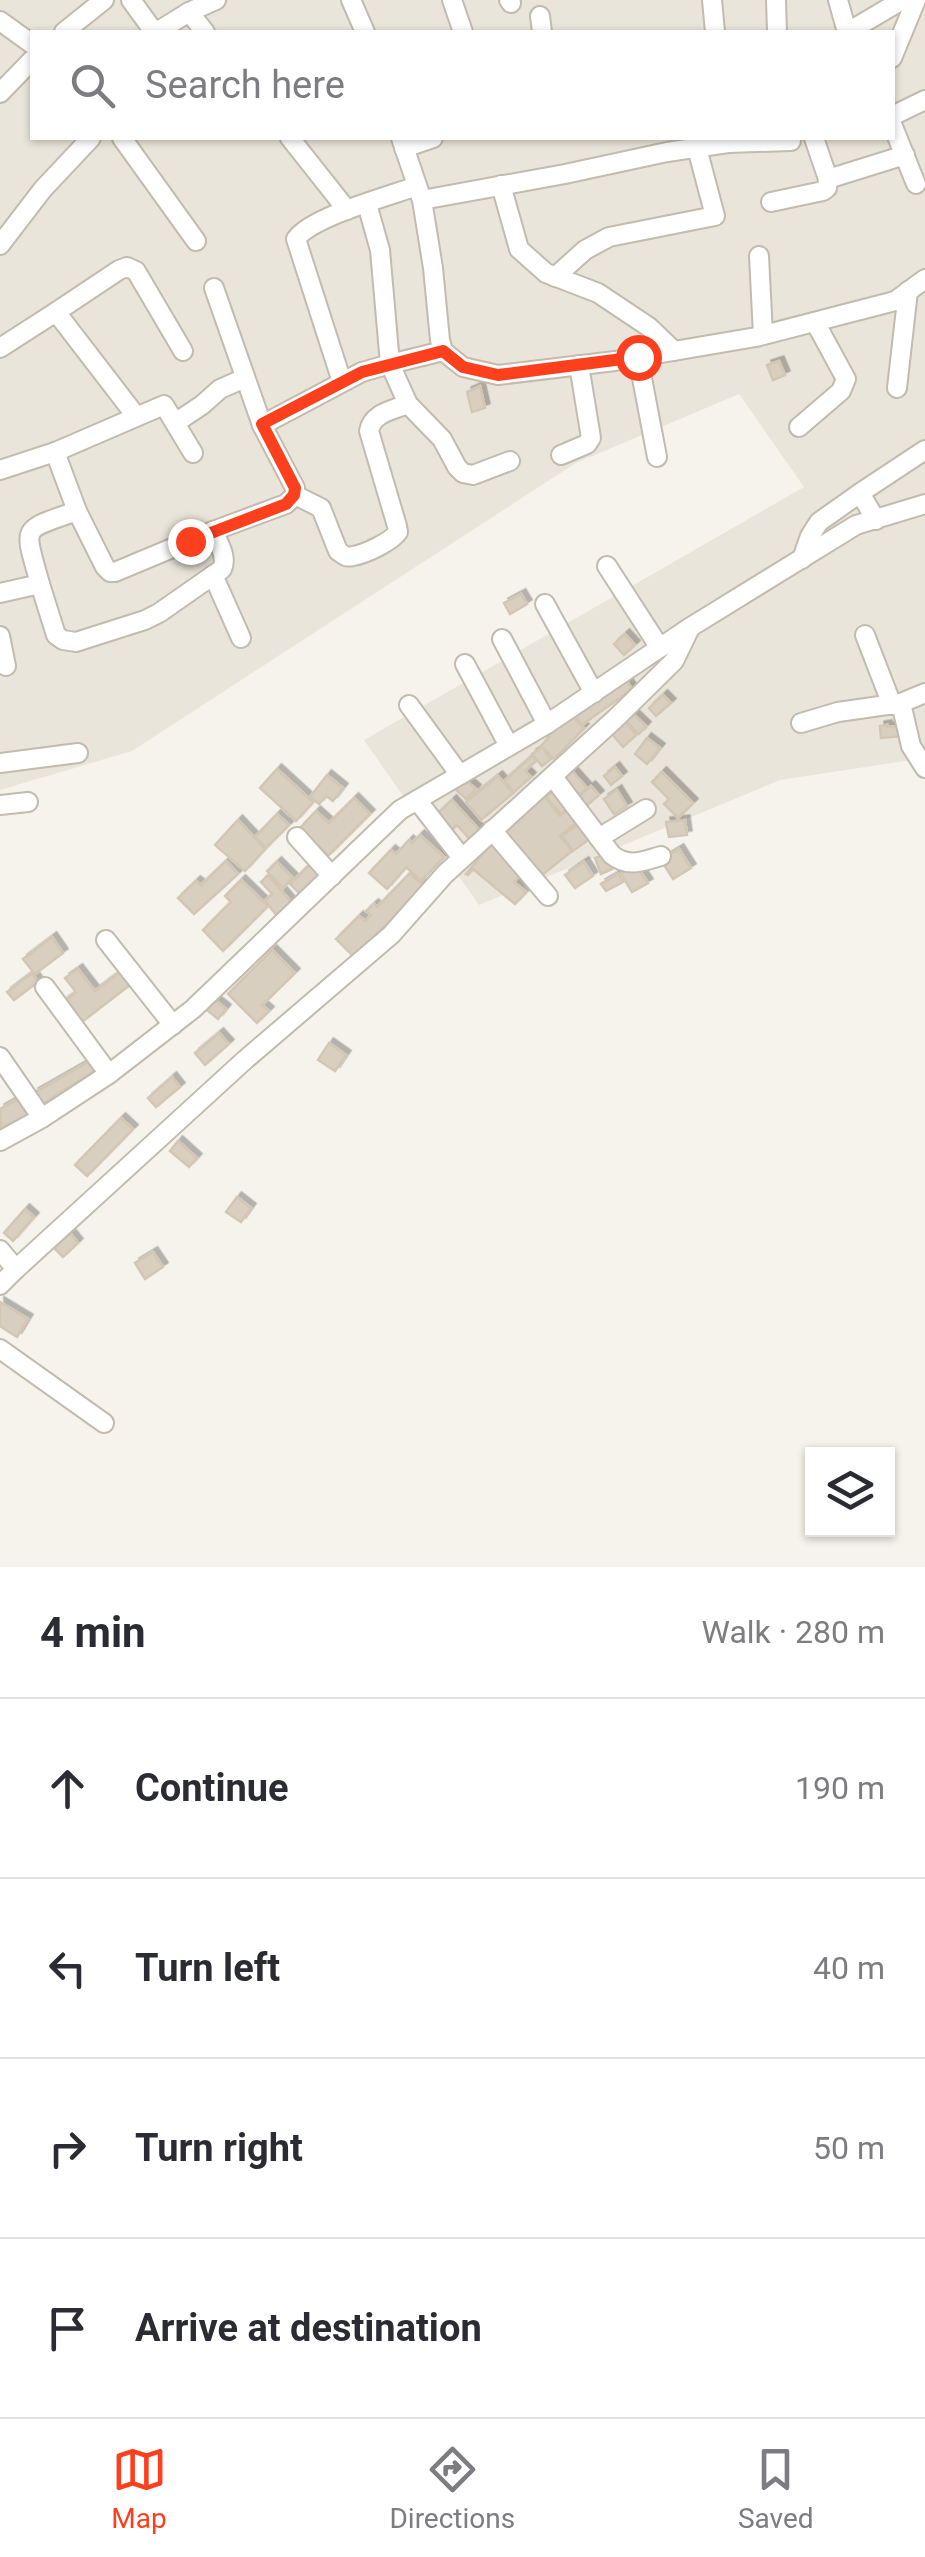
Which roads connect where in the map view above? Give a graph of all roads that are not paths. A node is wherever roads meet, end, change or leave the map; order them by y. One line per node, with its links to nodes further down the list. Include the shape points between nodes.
1 (104, 0): 13 (street)
2 (132, 0): 11 (street, via 152,29)
3 (216, 0): 11 (street)
4 (351, 0): 15 (street)
5 (452, 0): 16 (street)
6 (712, 0): 17 (street)
7 (776, 0): 18 (street)
8 (838, 0): 19 (street)
9 (902, 0): 20 (street)
10 (916, 0): 22 (street)
11 (190, 12): 14 (street)
12 (0, 21): 21 (street)
13 (66, 30)
14 (203, 30)
15 (364, 30)
16 (462, 30)
17 (715, 30)
18 (778, 30)
19 (847, 30)
20 (851, 30)
21 (30, 43)
22 (895, 51)
23 (30, 62): 24 (street)
24 (0, 94)
25 (925, 100): 26 (street)
26 (895, 115)
27 (895, 131): 35 (street)
28 (89, 140): 44 (street)
29 (123, 140): 43 (street)
30 (292, 140): 42 (street)
31 (775, 140): 34 (street)
32 (815, 140): 36 (street)
33 (402, 143): 39 (street)
34 (696, 148): 38 (street); 46 (street, via 715,216 609,237)
35 (905, 155): 36 (street); 37 (street)
36 (828, 179): 40 (street, via 823,191)
37 (916, 184)
38 (500, 186): 39 (street); 46 (street, via 519,249)
39 (420, 193): 41 (street); 55 (street)
40 (771, 202)
41 (367, 204): 42 (street); 58 (street, via 380,250)
42 (347, 210): 61 (street, via 296,239)
43 (196, 241)
44 (0, 245)
45 (759, 256): 52 (street)
46 (555, 278): 56 (street, via 598,294)
47 (919, 285): 50 (street, via 895,301); 62 (street)
48 (214, 288): 60 (street)
49 (56, 312): 53 (street); 54 (street, via 128,267); 64 (street)
50 (815, 322): 52 (street); 67 (street, via 846,380)
51 (0, 324): 53 (street)
52 (763, 336): 56 (street)
53 (6, 344)
54 (184, 351)
55 (443, 351): 58 (street); 59 (street, via 463,367 498,375)
56 (674, 351): 57 (street)
57 (638, 357): 59 (street); 72 (street)
58 (390, 364): 61 (street); 63 (street)
59 (579, 365): 71 (street, via 591,438)
60 (245, 378): 65 (street, via 220,388); 66 (street)
61 (342, 382): 66 (street)
62 (896, 388)
63 (408, 404): 73 (street, via 463,473); 76 (street, via 378,416 369,430 397,526 392,540 347,557 320,508)
64 (136, 416): 65 (street, via 164,405); 69 (street)
65 (175, 423): 70 (street)
66 (262, 424): 76 (street)
67 (799, 427)
68 (925, 450): 75 (street)
69 (55, 452): 74 (street); 78 (street)
70 (194, 453)
71 (561, 456)
72 (656, 458)
73 (510, 461)
74 (0, 470)
75 (860, 493): 79 (street); 81 (street, via 819,522)
76 (294, 495): 80 (street)
77 (925, 504): 79 (street)
78 (77, 511): 80 (street, via 110,572); 84 (street, via 29,533)
79 (876, 520): 81 (street)
80 (213, 531): 83 (street, via 225,563)
81 (802, 559): 87 (street)
82 (607, 566): 92 (street)
83 (213, 575): 84 (street, via 159,613 76,642 56,635); 90 (street)
84 (40, 584): 85 (street)
85 (0, 593)
86 (546, 604): 95 (street)
87 (690, 628): 92 (street); 106 (street, via 674,661)
88 (865, 635): 97 (street)
89 (0, 636): 94 (street)
90 (241, 638)
91 (502, 639): 100 (street)
92 (660, 648): 95 (street)
93 (466, 664): 101 (street)
94 (6, 666)
95 (594, 693): 100 (street)
96 (925, 693): 97 (street)
97 (897, 704): 99 (street); 104 (street)
98 (409, 705): 105 (street)
99 (801, 723)
100 (547, 724): 101 (street)
101 (509, 746): 105 (street)
102 (78, 754): 103 (street)
103 (0, 764)
104 (925, 768)
105 (460, 775): 107 (street)
106 (553, 777): 111 (street); 113 (street)
107 (417, 800): 115 (street); 116 (street)
108 (28, 802): 109 (street)
109 (0, 805)
110 (646, 808): 113 (street)
111 (492, 830): 115 (street); 117 (street)
112 (297, 837): 116 (street)
113 (599, 838): 114 (street, via 626,864)
114 (661, 856)
115 (462, 858): 126 (street, via 391,935)
116 (332, 876): 120 (street)
117 (548, 896)
118 (106, 940): 120 (street)
119 (45, 987): 122 (street)
120 (172, 1025): 122 (street)
121 (0, 1057): 123 (street)
122 (109, 1074): 123 (street)
123 (42, 1118): 124 (street)
124 (0, 1140)
125 (0, 1250): 126 (street)
126 (16, 1268): 127 (street)
127 (0, 1285)
128 (0, 1349): 129 (street)
129 (104, 1423)

